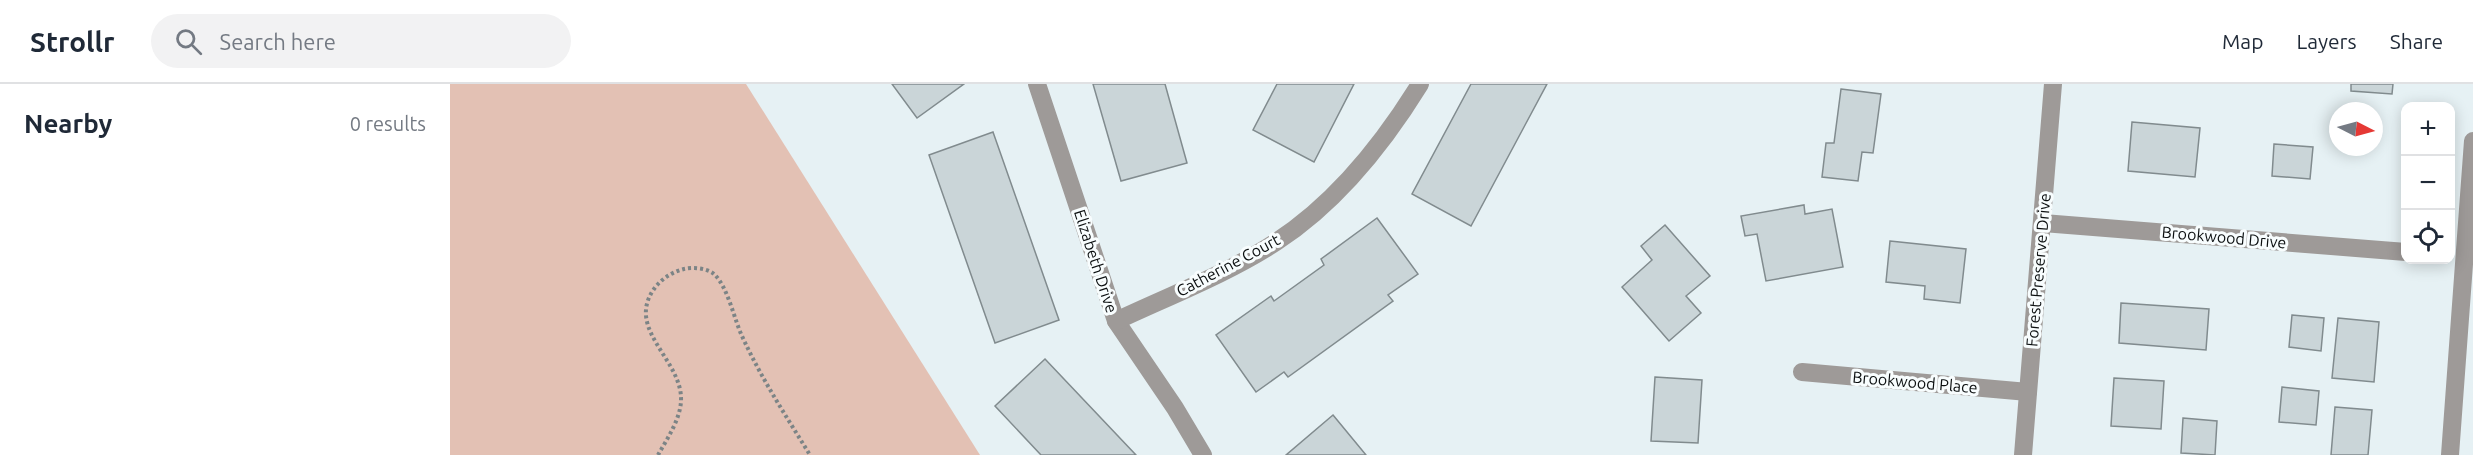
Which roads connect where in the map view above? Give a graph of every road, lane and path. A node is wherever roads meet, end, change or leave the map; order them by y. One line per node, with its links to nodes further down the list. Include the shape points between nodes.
1 (1037, 84): 8 (street, Elizabeth Drive)
2 (1420, 84): 8 (street, Catherine Court, via 1384,137 1347,181 1312,214 1276,242)
3 (2053, 84): 5 (street, Forest Preserve Drive)
4 (2473, 141): 7 (street)
5 (2043, 222): 6 (street, Brookwood Drive); 10 (street, Forest Preserve Drive)
6 (2401, 252)
7 (2463, 256): 15 (street)
8 (1116, 321): 13 (street, Elizabeth Drive)
9 (1802, 372): 10 (street, Brookwood Place)
10 (2028, 392): 14 (street, Forest Preserve Drive)
11 (658, 455): 12 (path, via 675,424 681,402 679,382 646,320 647,299 669,274 700,268 714,274 723,288 762,376)
12 (810, 455)
13 (1203, 455)
14 (2023, 455)
15 (2450, 455)

